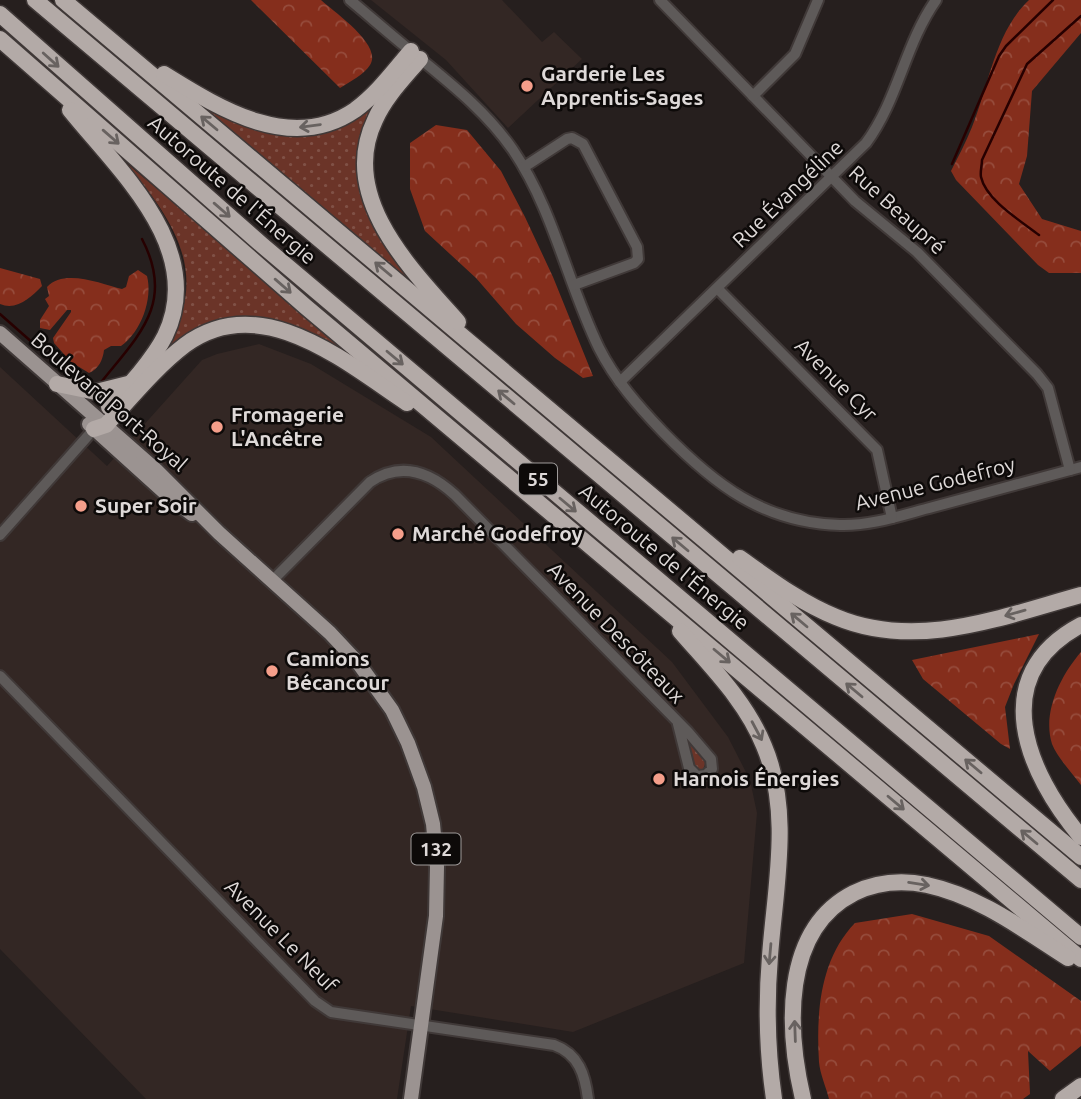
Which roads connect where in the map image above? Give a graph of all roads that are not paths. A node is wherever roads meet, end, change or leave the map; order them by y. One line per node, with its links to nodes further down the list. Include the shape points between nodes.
1 (35, 0): 37 (highway, Autoroute de l'Énergie / 55, one-way to 1)
2 (63, 0): 9 (highway)
3 (350, 0): 10 (street, Avenue Godefroy)
4 (818, 0): 12 (street, via 795,54)
5 (936, 0): 14 (street, Rue Évangéline, via 923,19 873,134)
6 (663, 1): 12 (street, Rue Beaupré)
7 (0, 14): 38 (highway, Autoroute de l'Énergie / 55, one-way to 38, via 272,253)
8 (0, 39): 11 (highway)
9 (112, 41): 10 (highway, one-way to 9, via 348,114 293,128 264,124 225,110); 19 (highway, one-way to 9)
10 (415, 55): 13 (street, Avenue Godefroy, via 485,115); 19 (highway, via 373,122 365,156 368,185 379,217 405,261)
11 (42, 75): 22 (highway, via 141,196 171,259 176,294 170,325 156,352); 24 (highway, one-way to 24)
12 (753, 96): 14 (street, Rue Beaupré)
13 (524, 167): 15 (street, Avenue Godefroy, via 549,216); 15 (street, via 567,139 578,140 637,247 634,263)
14 (832, 177): 16 (street, Rue Évangéline); 25 (street, Rue Beaupré, via 917,252 1043,382)
15 (574, 285): 20 (street, Avenue Godefroy, via 599,348)
16 (718, 289): 20 (street, Rue Évangéline); 27 (street, Avenue Cyr, via 877,450)
17 (0, 334): 21 (main road, Boulevard Port-Royal / 132)
18 (0, 341): 23 (main road, Boulevard Port-Royal / 132)
19 (492, 360): 26 (highway)
20 (620, 382): 27 (street, Avenue Godefroy, via 696,465 747,502 817,523 860,524)
21 (57, 384): 22 (highway, via 99,392); 23 (main road, Boulevard Port-Royal / 132)
22 (128, 384): 23 (highway)
23 (99, 424): 24 (highway, via 188,343 220,329 252,326 285,331 321,346); 28 (street); 29 (main road, Boulevard Port-Royal / 132, via 173,500 219,533)
24 (476, 449): 31 (highway)
25 (1076, 469): 27 (street, Avenue Godefroy)
26 (650, 494): 30 (highway, one-way to 26, via 952,629 912,633 869,628 828,614 787,591); 36 (highway, one-way to 26)
27 (892, 518)
28 (0, 535)
29 (272, 581): 34 (street, Avenue Descôteaux, via 370,482 397,470 422,472 455,495); 41 (main road, Boulevard Port-Royal / 132, via 343,646 375,684 401,729 421,778 433,824 438,889)
30 (1081, 595)
31 (651, 597): 39 (highway, one-way to 39); 46 (highway, one-way to 46, via 741,704 764,744 775,780 780,830 767,1009)
32 (1081, 625): 35 (highway, via 1055,644 1038,665 1028,689 1024,722 1027,747 1039,776)
33 (0, 676): 41 (street, Avenue Le Neuf, via 315,1001 331,1012)
34 (678, 724): 34 (street, Avenue Descôteaux, via 690,771 706,775 711,759)
35 (1081, 837)
36 (1081, 858)
37 (1081, 880)
38 (1081, 937)
39 (1081, 959)
40 (1081, 967): 47 (highway, one-way to 40, via 794,1030 799,961 822,919 859,891 901,882 949,891 993,911)
41 (420, 1025): 44 (main road, Boulevard Port-Royal / 132); 45 (street, Avenue Le Neuf, via 559,1046 579,1064)
42 (1081, 1086): 48 (highway)
43 (1081, 1092): 49 (highway)
44 (411, 1099)
45 (588, 1099)
46 (774, 1099)
47 (803, 1099)
48 (1063, 1099)
49 (1074, 1099)

